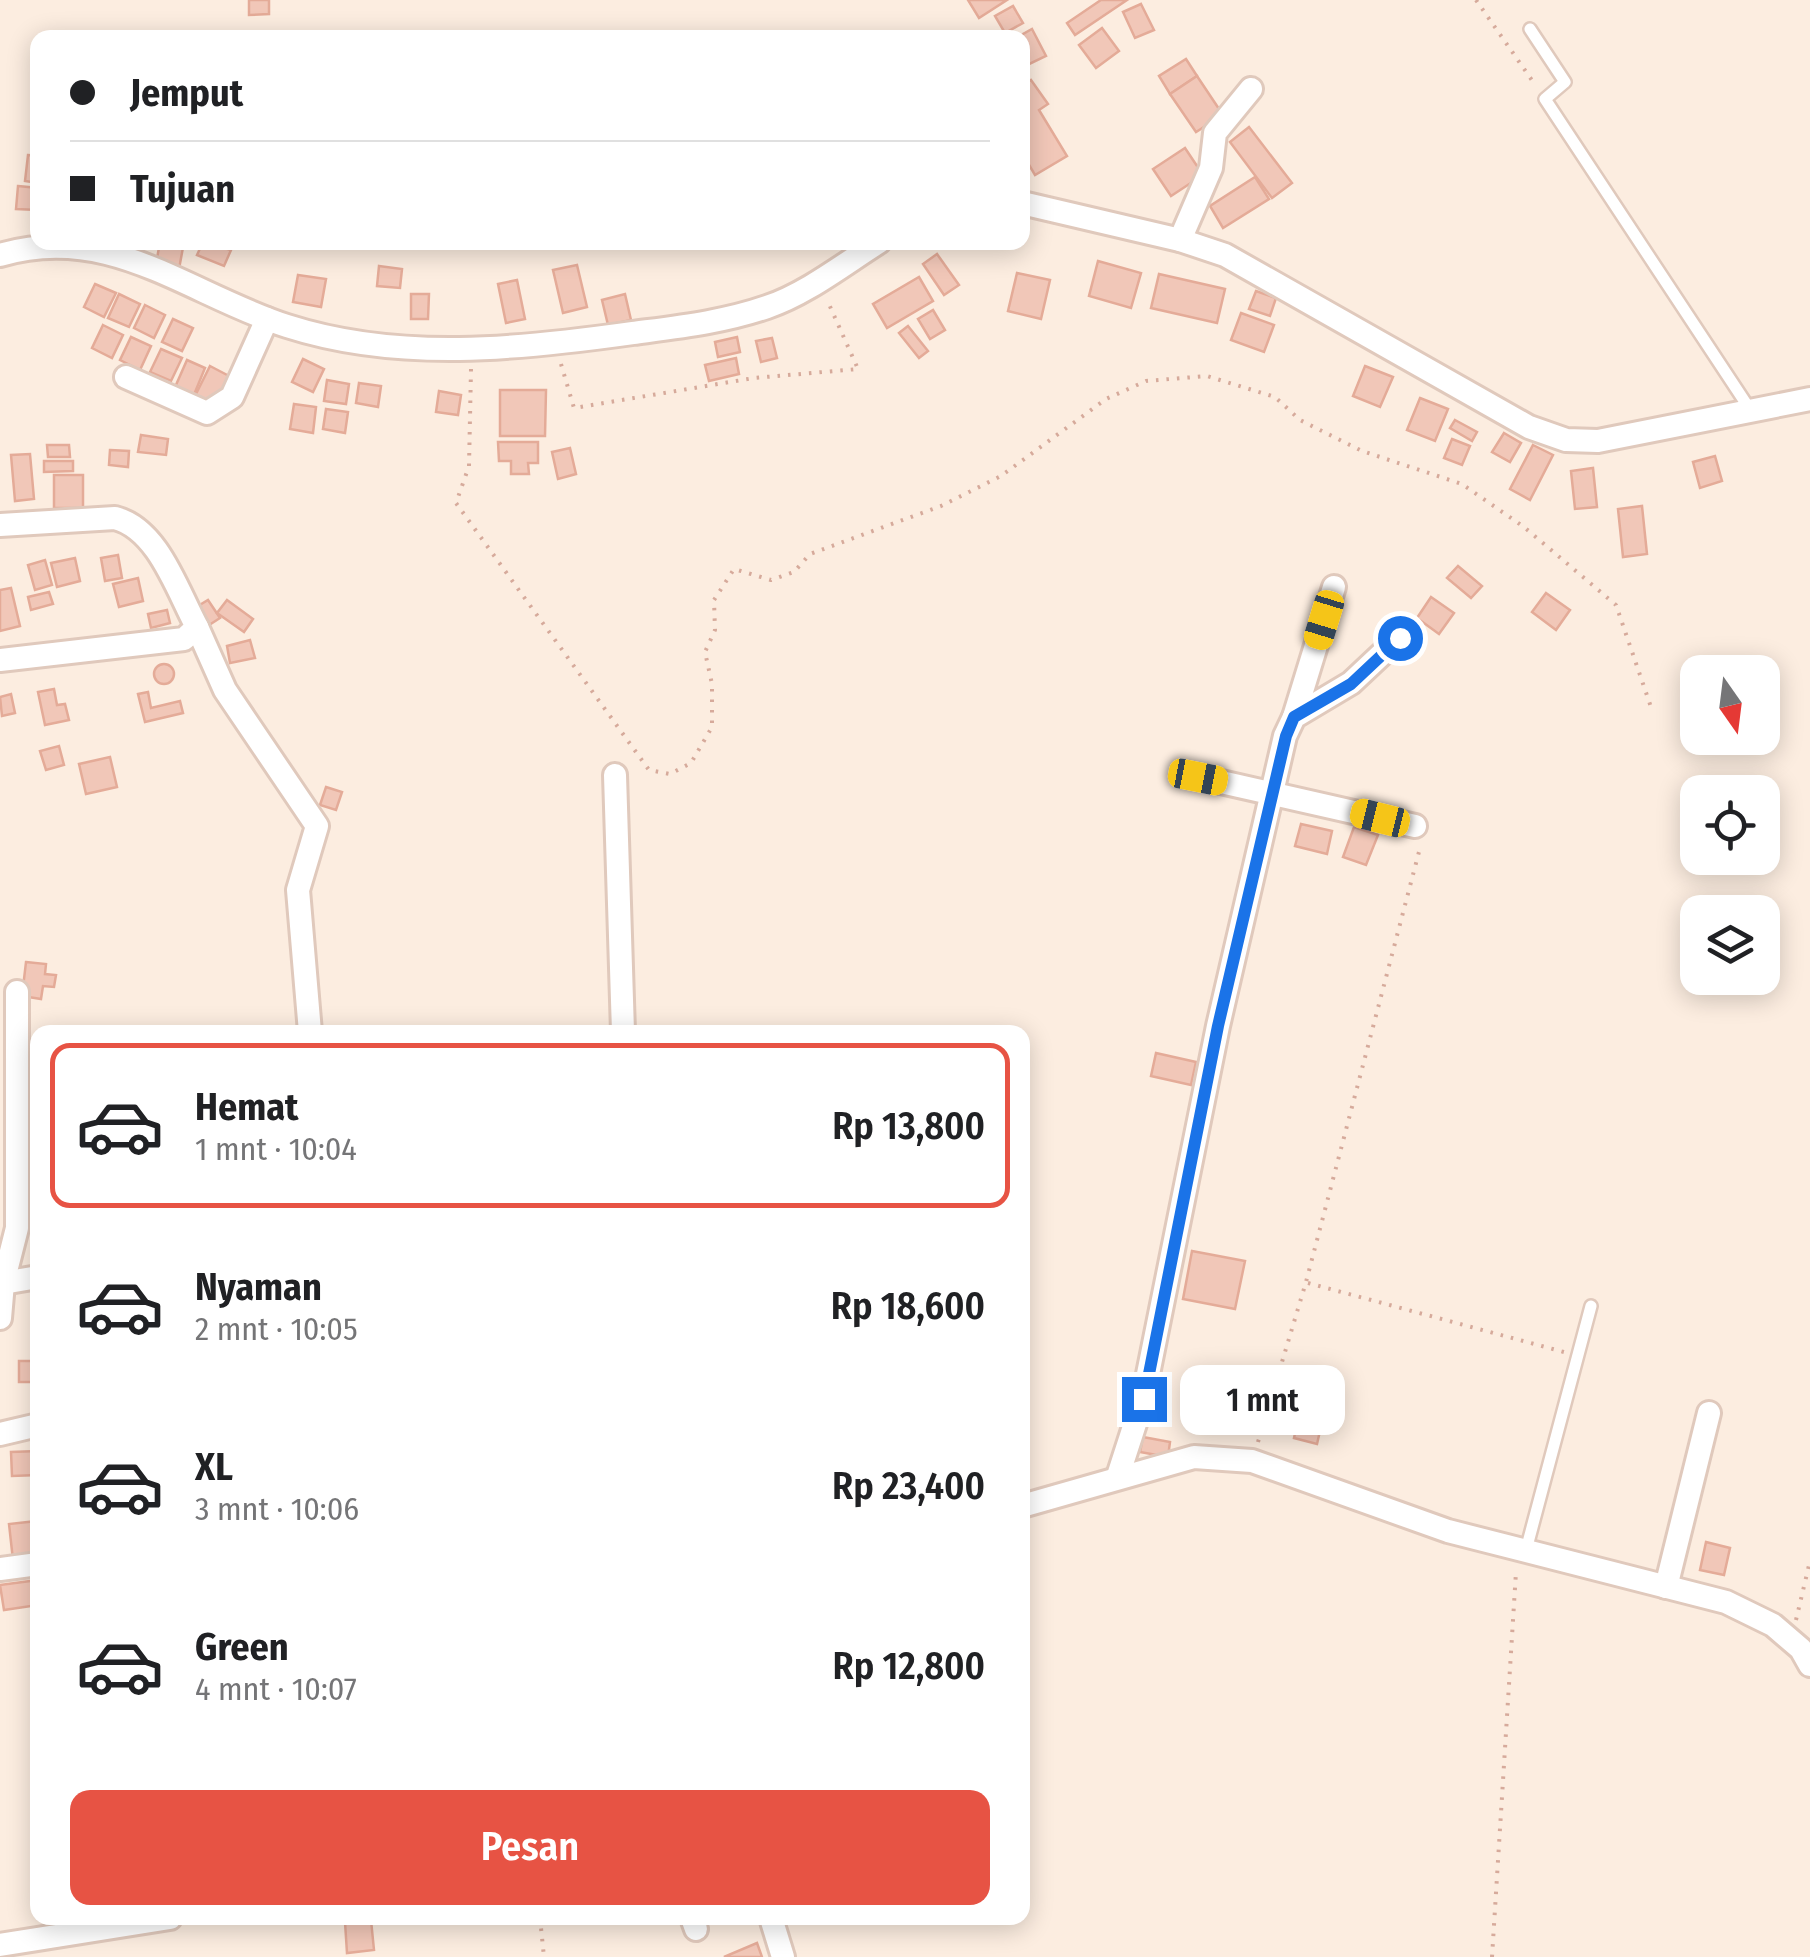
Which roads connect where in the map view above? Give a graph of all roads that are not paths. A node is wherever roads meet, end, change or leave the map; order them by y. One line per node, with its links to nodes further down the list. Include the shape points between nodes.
1 (1530, 29): 12 (lane, via 1565,82 1545,99)
2 (1251, 89): 4 (street, via 1215,133 1212,168)
3 (1030, 205): 4 (street)
4 (1180, 240): 12 (street, via 1269,278 1528,427 1566,440 1598,441)
5 (31, 250): 8 (street)
6 (866, 250): 9 (street, via 770,306 705,324 555,343 472,350 340,342)
7 (138, 252): 9 (street)
8 (0, 255)
9 (267, 318): 10 (street, via 232,397 207,413)
10 (126, 377)
11 (1810, 399): 12 (street)
12 (1751, 411)
13 (0, 525): 15 (street, via 132,522 147,536)
14 (1334, 587): 18 (street)
15 (197, 627): 17 (street, via 184,640); 24 (street, via 225,690 317,826 298,890)
16 (1400, 638): 18 (street, via 1351,684)
17 (0, 660)
18 (1294, 717): 21 (street)
19 (616, 776): 25 (street)
20 (1198, 777): 21 (street)
21 (1273, 791): 22 (street); 33 (street, via 1218,1026 1144,1399)
22 (1415, 826)
23 (17, 992): 27 (street, via 18,1228)
24 (309, 1025)
25 (622, 1025)
26 (30, 1278): 27 (street)
27 (3, 1283): 29 (street)
28 (1591, 1306): 35 (lane)
29 (0, 1318)
30 (1709, 1413): 38 (street)
31 (30, 1427): 32 (street)
32 (0, 1434)
33 (1118, 1476): 34 (street); 35 (street, via 1194,1457 1252,1460 1448,1531)
34 (1030, 1504)
35 (1522, 1549): 38 (street)
36 (30, 1565): 37 (street)
37 (0, 1569)
38 (1666, 1587): 39 (street, via 1752,1611)
39 (1810, 1665)
40 (126, 1925): 42 (street)
41 (773, 1925): 43 (street)
42 (0, 1945)
43 (783, 1957)

